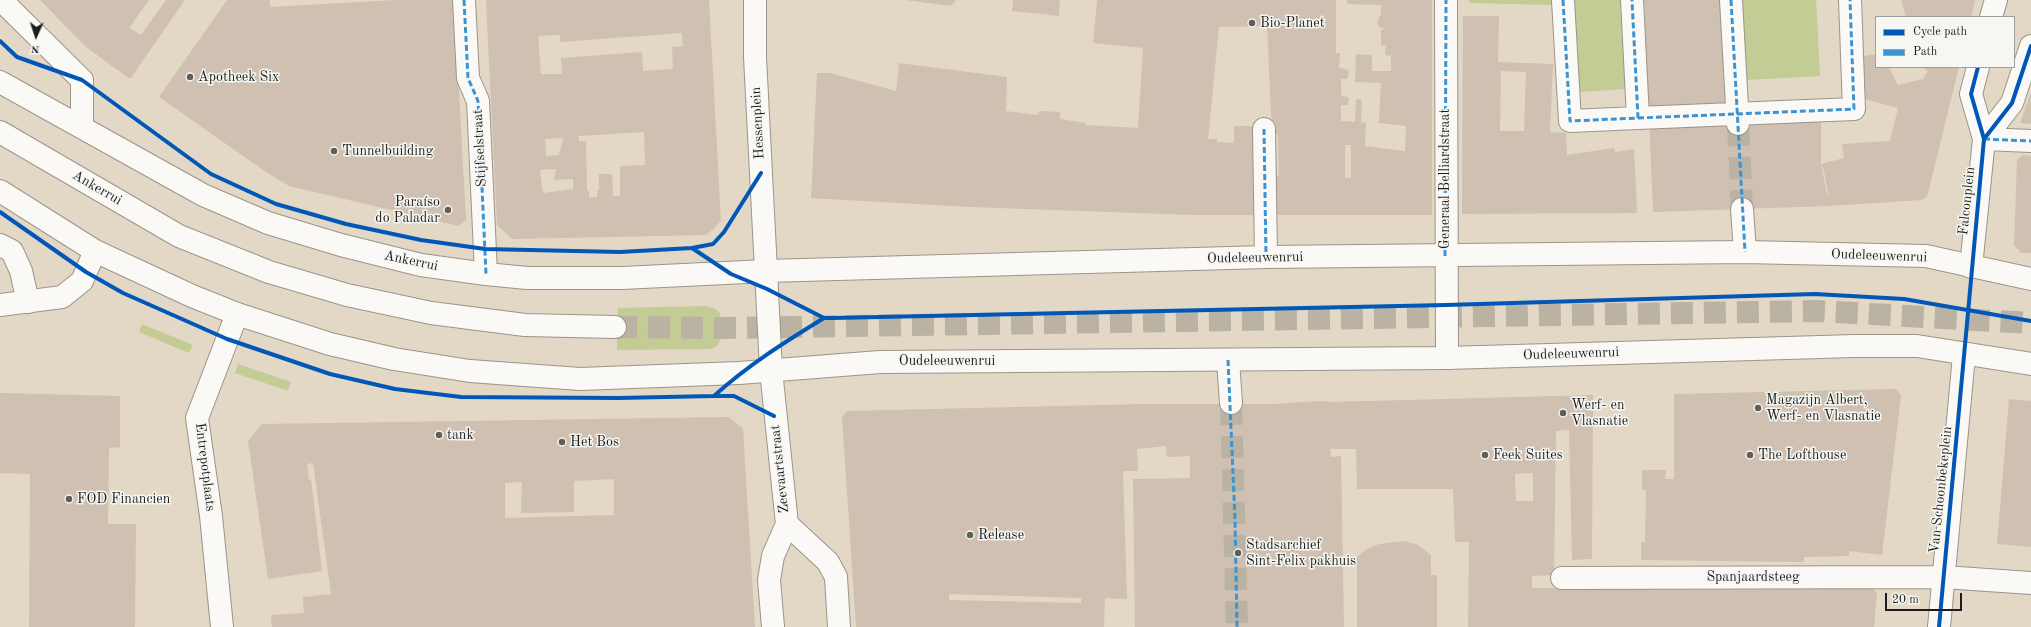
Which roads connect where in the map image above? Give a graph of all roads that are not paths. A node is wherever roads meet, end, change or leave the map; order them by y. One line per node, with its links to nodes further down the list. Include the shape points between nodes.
1 (1, 0): 16 (street, via 82,80)
2 (464, 0): 30 (street, Stijfselstraat, via 468,78 478,101)
3 (755, 0): 29 (street, Hessenplein, via 755,57)
4 (1446, 0): 26 (street, Generaal Belliardstraat)
5 (1563, 0): 14 (street, via 1570,121)
6 (1632, 0): 14 (street)
7 (1730, 0): 15 (street)
8 (1850, 0): 15 (street, via 1854,109)
9 (1996, 0): 10 (street)
10 (1991, 16)
11 (2031, 46): 19 (street, via 2012,103)
12 (1978, 68): 19 (street, Falconplein, via 1971,94)
13 (0, 82): 16 (street, Ankerrui)
14 (1638, 118): 15 (street)
15 (1737, 119)
16 (82, 127): 30 (street, Ankerrui, via 203,194 268,222 341,245 421,265)
17 (1264, 129): 27 (street)
18 (0, 132): 35 (street, Ankerrui, via 179,236 269,272 347,295 432,313 525,325)
19 (1984, 139): 20 (street); 28 (street, Falconplein)
20 (2031, 142)
21 (0, 191): 24 (street)
22 (1742, 209): 25 (street)
23 (0, 245): 32 (street, via 12,251 21,271)
24 (95, 251): 32 (street, via 82,281 62,297); 34 (street)
25 (1744, 252): 26 (street, Oudeleeuwenrui); 28 (street, Oudeleeuwenrui, via 1926,256)
26 (1445, 256): 27 (street, Oudeleeuwenrui); 37 (street, Generaal Belliardstraat)
27 (1266, 257): 29 (street, Oudeleeuwenrui)
28 (1971, 266): 31 (street, Oudeleeuwenrui)
29 (766, 271): 30 (street, Ankerrui, via 622,278 527,278); 40 (street, Zeevaartstraat)
30 (486, 274)
31 (2031, 280)
32 (28, 302): 33 (street)
33 (0, 305)
34 (237, 314): 40 (street, via 330,344 394,359 470,371 580,379); 46 (street, Entrepotplaats, via 197,418 211,516)
35 (615, 327)
36 (1964, 355): 37 (street, Oudeleeuwenrui, via 1917,346 1855,346); 39 (street, Oudeleeuwenrui); 43 (street, Van Schoonbekeplein)
37 (1447, 358): 38 (street, Oudeleeuwenrui)
38 (1228, 360): 40 (street, Oudeleeuwenrui, via 880,362); 41 (street)
39 (2031, 364)
40 (770, 370): 42 (street, Zeevaartstraat)
41 (1231, 403)
42 (786, 524): 47 (street, Zeevaartstraat, via 774,556 769,580); 48 (street, Zeevaartstraat, via 828,562 836,577)
43 (1944, 577): 44 (street, Spanjaardsteeg); 45 (street, Spanjaardsteeg); 49 (street, Van Schoonbekeplein)
44 (1562, 578)
45 (2031, 583)
46 (222, 627)
47 (773, 627)
48 (839, 627)
49 (1939, 627)

